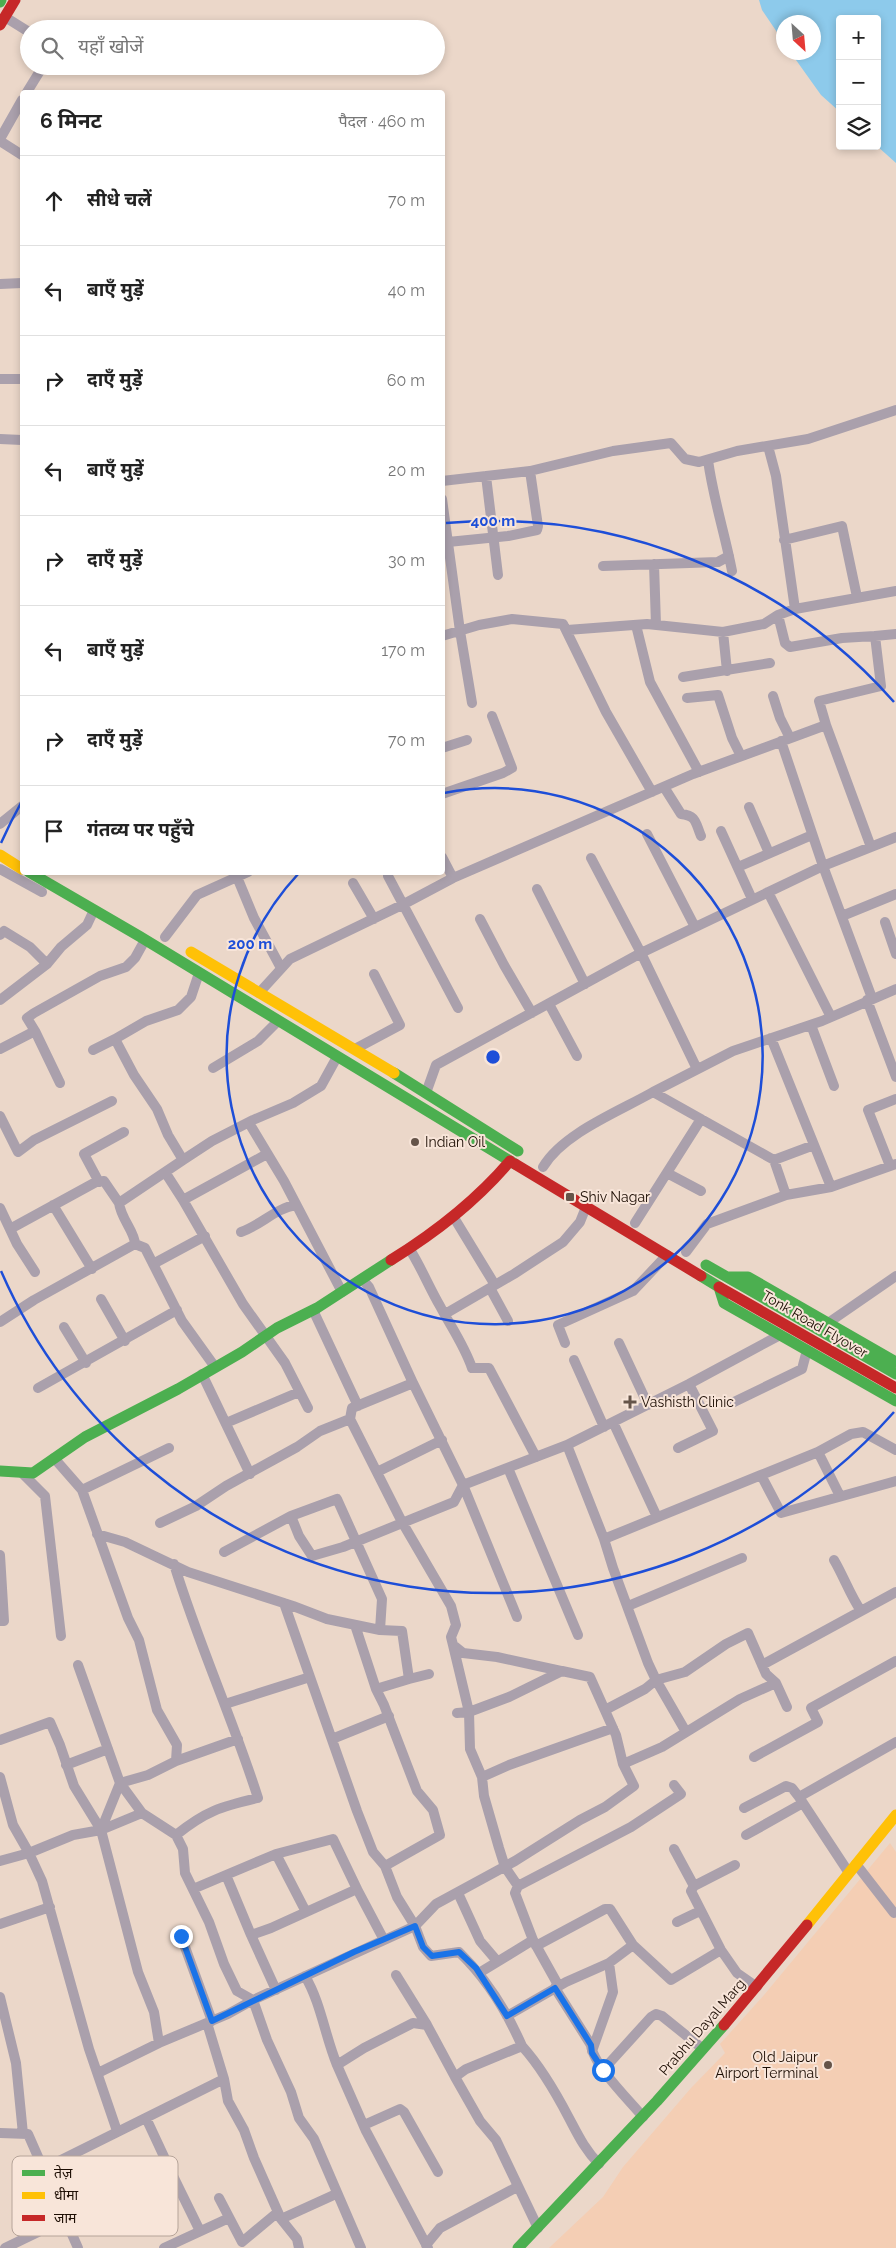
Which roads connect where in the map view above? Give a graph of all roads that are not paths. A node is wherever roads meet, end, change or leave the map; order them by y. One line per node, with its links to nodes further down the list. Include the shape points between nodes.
1 (15, 0): 2 (main road)
2 (2, 22): 3 (street)
3 (20, 29)
4 (37, 75): 5 (street)
5 (28, 90)
6 (20, 104): 7 (street)
7 (0, 140): 8 (street)
8 (20, 154)
9 (20, 283): 10 (street)
10 (0, 284)
11 (0, 379): 12 (street)
12 (20, 379)
13 (896, 410): 16 (street, via 808,439)
14 (0, 438): 15 (street)
15 (20, 440)
16 (768, 446): 17 (street); 23 (street, via 776,476)
17 (708, 460): 18 (street, via 685,459 671,443 613,451); 24 (street)
18 (530, 471): 19 (street); 22 (street, via 537,530)
19 (486, 476): 20 (street); 22 (street)
20 (445, 481)
21 (446, 537): 22 (street); 35 (street)
22 (495, 538): 28 (street)
23 (784, 540): 30 (street, via 842,526); 31 (street)
24 (729, 556): 25 (street, via 718,562); 27 (street)
25 (654, 564): 26 (street); 34 (street)
26 (603, 566)
27 (732, 571)
28 (498, 575)
29 (896, 591): 30 (street)
30 (857, 597): 31 (street)
31 (795, 609): 32 (street)
32 (778, 615): 37 (street, via 764,624); 40 (street, via 785,643 790,647)
33 (636, 625): 34 (street); 36 (street); 55 (street, via 650,682)
34 (656, 625): 37 (street)
35 (460, 630): 36 (street, via 512,618 563,624); 39 (street); 48 (street)
36 (567, 630): 57 (street, via 606,712)
37 (723, 632): 42 (street)
38 (896, 634): 40 (street)
39 (445, 635)
40 (875, 636): 44 (street)
41 (770, 663): 42 (street)
42 (727, 670): 43 (street)
43 (683, 677)
44 (881, 686): 47 (street); 50 (street, via 819,701)
45 (773, 696): 51 (street)
46 (687, 698): 54 (street, via 718,695)
47 (884, 698)
48 (472, 703)
49 (492, 716): 58 (street, via 512,768)
50 (826, 725): 51 (street); 68 (street)
51 (785, 739): 54 (street); 64 (street)
52 (467, 740): 53 (street)
53 (445, 747)
54 (741, 756): 55 (street)
55 (699, 772): 56 (street)
56 (664, 787): 57 (street); 65 (street, via 680,814 693,817)
57 (652, 792): 82 (street)
58 (445, 793)
59 (749, 807): 69 (street)
60 (20, 808): 61 (street)
61 (0, 824)
62 (721, 831): 76 (street)
63 (647, 834): 97 (street)
64 (812, 835): 69 (street); 74 (street)
65 (702, 836)
66 (896, 836): 68 (street)
67 (0, 843): 70 (main road)
68 (871, 847): 74 (street)
69 (769, 853): 76 (street)
70 (20, 854)
71 (0, 856): 75 (main road)
72 (591, 858): 101 (street)
73 (445, 863): 82 (street)
74 (823, 866): 87 (street); 93 (street)
75 (20, 867)
76 (738, 867): 89 (street)
77 (0, 869): 86 (street)
78 (34, 875): 91 (main road, Tonk Road Flyover)
79 (241, 875): 81 (street)
80 (388, 876): 90 (street)
81 (237, 877): 100 (street, via 197,895); 104 (street, via 254,918)
82 (453, 878): 90 (street)
83 (70, 882): 92 (main road)
84 (353, 883): 94 (street)
85 (537, 889): 107 (street)
86 (42, 892)
87 (768, 892): 89 (street); 115 (street)
88 (896, 894): 93 (street)
89 (752, 899): 97 (street)
90 (404, 904): 94 (street); 113 (street)
91 (94, 910): 99 (main road, Tonk Road Flyover); 103 (street, via 87,925 61,946)
92 (119, 911)
93 (842, 916): 110 (street)
94 (374, 919): 104 (street, via 290,959)
95 (480, 919): 114 (street)
96 (884, 922): 102 (street)
97 (695, 927): 101 (street)
98 (1, 932): 103 (street, via 30,947)
99 (145, 940): 105 (main road, Tonk Road Flyover); 118 (street, via 126,967 100,976 27,1018)
100 (170, 940): 109 (main road)
101 (641, 953): 107 (street); 127 (street)
102 (896, 954)
103 (47, 964): 111 (street)
104 (281, 968): 109 (street)
105 (199, 973): 116 (main road, Tonk Road Flyover); 120 (street, via 191,997 178,1010 146,1021)
106 (374, 974): 121 (street, via 400,1025)
107 (585, 984): 112 (street)
108 (896, 989): 110 (street)
109 (259, 993): 121 (main road)
110 (870, 999): 115 (street); 128 (street)
111 (0, 1000)
112 (549, 1004): 114 (street); 124 (street)
113 (458, 1008)
114 (532, 1013): 132 (street, via 436,1065)
115 (831, 1017): 117 (street)
116 (278, 1021): 125 (main road, Tonk Road Flyover); 126 (street, via 258,1041)
117 (811, 1025): 119 (street); 130 (street)
118 (35, 1031): 122 (street); 129 (street)
119 (771, 1038): 127 (street); 139 (street)
120 (115, 1039): 123 (street); 141 (street)
121 (355, 1049): 132 (main road)
122 (0, 1050)
123 (93, 1050)
124 (577, 1056)
125 (337, 1057): 137 (street, via 321,1086 293,1103); 143 (main road, Tonk Road Flyover)
126 (213, 1068)
127 (697, 1068): 131 (street)
128 (896, 1076)
129 (60, 1083)
130 (834, 1086)
131 (654, 1092): 136 (street); 144 (street, via 574,1136 550,1157)
132 (426, 1093): 144 (main road)
133 (896, 1099): 145 (street, via 868,1110)
134 (112, 1101): 135 (street, via 42,1135 18,1152)
135 (0, 1116)
136 (701, 1119): 142 (street); 147 (street)
137 (249, 1122): 140 (street); 141 (street)
138 (124, 1132): 148 (street, via 84,1154)
139 (814, 1145): 142 (street); 149 (street)
140 (267, 1154): 152 (street); 155 (street)
141 (183, 1160): 146 (street)
142 (774, 1160): 151 (street)
143 (510, 1161): 156 (main road, Tonk Road Flyover); 158 (main road, via 487,1188)
144 (536, 1162): 159 (main road)
145 (893, 1165): 149 (street)
146 (166, 1172): 152 (street); 153 (street)
147 (667, 1173): 150 (street); 159 (street)
148 (99, 1182): 153 (street, via 104,1181); 154 (street)
149 (831, 1187): 151 (street)
150 (701, 1191)
151 (786, 1195): 165 (street, via 707,1224)
152 (183, 1200): 162 (street)
153 (119, 1202): 163 (street, via 121,1214)
154 (53, 1205): 160 (street); 168 (street)
155 (296, 1205): 161 (street, via 278,1211); 175 (street)
156 (586, 1207): 166 (main road, Tonk Road Flyover); 173 (street, via 580,1222 563,1242)
157 (0, 1208): 160 (street)
158 (453, 1216): 164 (main road); 173 (street)
159 (639, 1225)
160 (10, 1229): 169 (street)
161 (241, 1232)
162 (205, 1236): 167 (street); 184 (street, via 243,1304)
163 (136, 1244): 167 (street, via 144,1248); 168 (street)
164 (410, 1248): 172 (main road); 179 (street)
165 (682, 1250): 171 (main road, Tonk Road Flyover)
166 (667, 1255): 174 (main road, Tonk Road Flyover); 187 (street, via 633,1291 558,1325)
167 (153, 1264): 177 (street)
168 (92, 1269): 181 (street)
169 (35, 1272)
170 (896, 1276): 182 (street)
171 (727, 1277): 182 (main road, via 748,1277); 195 (main road, Tonk Road Flyover)
172 (362, 1279): 175 (main road); 196 (street, via 369,1287)
173 (493, 1286): 179 (street); 180 (street)
174 (719, 1287): 185 (main road, via 724,1303); 199 (main road, Tonk Road Flyover)
175 (342, 1292): 178 (main road)
176 (101, 1299): 186 (street)
177 (177, 1310): 186 (street); 193 (street)
178 (313, 1310): 184 (main road); 204 (street)
179 (444, 1314): 215 (street, via 465,1347 472,1368 489,1368)
180 (508, 1321)
181 (0, 1322)
182 (828, 1323): 191 (main road)
183 (64, 1327): 192 (street)
184 (267, 1335): 193 (main road); 200 (street)
185 (780, 1335): 189 (main road); 197 (street)
186 (125, 1341): 192 (street)
187 (565, 1343)
188 (619, 1343): 203 (street)
189 (807, 1350): 201 (main road); 202 (street, via 802,1369)
190 (574, 1360): 208 (street)
191 (896, 1362)
192 (86, 1363): 198 (street)
193 (215, 1367): 194 (main road)
194 (202, 1374): 207 (street); 216 (main road, via 86,1436)
195 (896, 1374)
196 (413, 1383): 204 (street); 209 (street)
197 (689, 1384): 203 (street); 212 (street, via 713,1431)
198 (38, 1388)
199 (896, 1388)
200 (299, 1392): 205 (street); 207 (street)
201 (896, 1401)
202 (734, 1402)
203 (648, 1405): 208 (street)
204 (358, 1406): 206 (street, via 352,1408)
205 (308, 1408)
206 (350, 1419): 220 (street); 221 (street, via 320,1431)
207 (226, 1423): 221 (street)
208 (609, 1424): 210 (street); 228 (street)
209 (442, 1440): 220 (street); 224 (street)
210 (567, 1445): 215 (street); 232 (street)
211 (169, 1448): 225 (street)
212 (678, 1448)
213 (896, 1450): 214 (street, via 863,1432 851,1434)
214 (818, 1452): 222 (street); 226 (street)
215 (536, 1457): 217 (street)
216 (54, 1458): 219 (main road, via 33,1473); 225 (street)
217 (508, 1468): 224 (street); 247 (street)
218 (0, 1471): 219 (main road)
219 (21, 1472): 248 (street, via 45,1496)
220 (377, 1472): 229 (street)
221 (250, 1474): 230 (street)
222 (761, 1475): 226 (street, via 781,1513); 228 (street)
223 (896, 1481): 226 (street)
224 (463, 1485): 229 (street, via 454,1502); 243 (street)
225 (82, 1490): 231 (street)
226 (840, 1496)
227 (291, 1516): 233 (street, via 312,1556); 233 (street, via 337,1499); 234 (street)
228 (656, 1517): 232 (street)
229 (402, 1522): 233 (street); 249 (street, via 451,1606 456,1625 451,1636)
230 (160, 1524)
231 (97, 1534): 238 (street, via 125,1542); 274 (street, via 139,1640 157,1710 177,1745)
232 (604, 1539): 241 (street)
233 (357, 1541): 246 (street, via 382,1599)
234 (224, 1552)
235 (0, 1555): 244 (street, via 4,1621)
236 (742, 1558): 241 (street)
237 (834, 1560): 242 (street, via 850,1595)
238 (174, 1564): 240 (street, via 188,1572); 260 (street, via 187,1607)
239 (896, 1592): 242 (street)
240 (284, 1603): 245 (street, via 327,1619); 255 (street)
241 (628, 1606): 257 (street)
242 (862, 1611): 252 (street)
243 (517, 1617)
244 (0, 1621)
245 (355, 1625): 246 (street); 259 (street)
246 (380, 1630): 256 (street, via 402,1631)
247 (578, 1635)
248 (61, 1636)
249 (453, 1645): 253 (street, via 463,1654 497,1657); 263 (street)
250 (896, 1661): 273 (street, via 810,1708 818,1722)
251 (78, 1665): 272 (street)
252 (762, 1665): 257 (street, via 748,1633 685,1672); 258 (street)
253 (562, 1671): 262 (street, via 590,1677); 263 (street)
254 (429, 1674): 256 (street)
255 (310, 1677): 260 (street); 270 (street)
256 (409, 1679): 259 (street)
257 (656, 1680): 262 (street); 267 (street)
258 (776, 1683): 261 (street); 267 (street)
259 (376, 1689): 265 (street)
260 (225, 1704): 268 (street)
261 (787, 1707)
262 (604, 1710): 266 (street)
263 (469, 1712): 264 (street); 277 (street, via 470,1749)
264 (457, 1713)
265 (388, 1716): 270 (street); 293 (street, via 417,1791 433,1810 440,1835)
266 (613, 1728): 275 (street); 277 (street)
267 (686, 1732): 275 (street, via 662,1747)
268 (238, 1739): 274 (street); 287 (street, via 258,1798 219,1808 196,1819)
269 (0, 1740): 276 (street, via 50,1722)
270 (332, 1740): 293 (street, via 373,1852)
271 (896, 1742): 281 (street)
272 (108, 1750): 276 (street); 279 (street)
273 (754, 1757)
274 (176, 1761): 279 (street)
275 (623, 1764): 294 (street, via 634,1786 604,1808)
276 (66, 1765): 285 (street, via 74,1786)
277 (482, 1777): 294 (street, via 484,1796)
278 (0, 1778): 289 (street, via 13,1825)
279 (120, 1784): 283 (street); 285 (street)
280 (674, 1785): 297 (street, via 681,1794 664,1807)
281 (801, 1800): 282 (street, via 792,1788 786,1786); 286 (street); 295 (street)
282 (744, 1808)
283 (142, 1813): 285 (street); 287 (street)
284 (896, 1815): 295 (main road, Prabhu Dayal Marg)
285 (101, 1830): 289 (street, via 73,1835); 331 (street)
286 (746, 1835)
287 (176, 1836): 299 (street, via 183,1849 185,1873)
288 (674, 1849): 298 (street)
289 (29, 1853): 291 (street); 302 (street)
290 (276, 1854): 296 (street); 300 (street, via 333,1839); 304 (street)
291 (0, 1862)
292 (735, 1865): 298 (street)
293 (385, 1866): 308 (street, via 397,1897)
294 (505, 1867): 297 (street); 301 (street)
295 (853, 1869): 305 (street); 321 (main road, Prabhu Dayal Marg)
296 (226, 1875): 299 (street); 309 (street)
297 (518, 1886): 312 (street, via 515,1892)
298 (694, 1886): 303 (street, via 691,1891)
299 (193, 1889): 326 (street, via 237,1991)
300 (357, 1889): 304 (street); 311 (street)
301 (458, 1893): 308 (street, via 436,1904); 315 (street, via 480,1940)
302 (50, 1907): 307 (street); 337 (street)
303 (700, 1911): 306 (street); 314 (street)
304 (306, 1912): 309 (street)
305 (894, 1913)
306 (677, 1922)
307 (0, 1924)
308 (415, 1926): 311 (street); 317 (street, via 423,1947 432,1956 459,1952)
309 (251, 1935): 324 (street)
310 (181, 1936): 328 (street)
311 (384, 1940): 318 (street)
312 (534, 1943): 313 (street, via 610,1909); 315 (street); 322 (street, via 556,1983)
313 (633, 1946): 316 (street); 320 (street)
314 (721, 1950): 320 (street); 321 (street, via 737,1973)
315 (497, 1961): 317 (street)
316 (609, 1963): 322 (street); 334 (street, via 613,1992)
317 (478, 1972): 327 (street)
318 (305, 1976): 324 (street); 335 (street, via 316,1995)
319 (396, 1976): 329 (street)
320 (671, 1980): 323 (street)
321 (757, 1987): 333 (main road, Prabhu Dayal Marg)
322 (555, 1988): 327 (street); 334 (street, via 591,2045)
323 (680, 1988)
324 (276, 1990): 326 (street)
325 (0, 1997): 330 (street)
326 (253, 2000): 328 (street); 353 (street, via 299,2118 314,2139)
327 (507, 2016): 332 (street)
328 (209, 2022): 331 (street); 339 (street)
329 (427, 2025): 335 (street, via 413,2023); 338 (street)
330 (4, 2029): 345 (street, via 16,2063)
331 (160, 2043): 337 (street)
332 (522, 2046): 338 (street, via 466,2069); 349 (street, via 534,2060 582,2145)
333 (702, 2049): 336 (street, via 656,2014); 340 (main road, Prabhu Dayal Marg)
334 (592, 2053): 336 (street)
335 (337, 2065): 342 (street)
336 (603, 2070): 340 (street)
337 (98, 2073): 343 (street)
338 (455, 2077): 352 (street, via 480,2121 496,2140)
339 (224, 2080): 341 (street); 355 (street, via 228,2101 244,2130)
340 (643, 2117): 349 (main road, Prabhu Dayal Marg)
341 (146, 2118): 343 (street); 348 (street)
342 (364, 2125): 350 (street, via 400,2109); 361 (street)
343 (117, 2131): 347 (street)
344 (0, 2133): 345 (street)
345 (24, 2134): 346 (street, via 28,2134)
346 (37, 2156)
347 (68, 2156)
348 (164, 2156)
349 (599, 2164): 357 (main road, Prabhu Dayal Marg)
350 (438, 2172)
351 (178, 2186): 358 (street)
352 (518, 2187): 357 (street); 361 (street, via 440,2228)
353 (336, 2194): 355 (street); 366 (street)
354 (219, 2198): 356 (street)
355 (279, 2215): 356 (street, via 242,2242); 365 (street, via 297,2239)
356 (229, 2218): 358 (street)
357 (538, 2228): 367 (main road, Prabhu Dayal Marg)
358 (200, 2231): 364 (street)
359 (31, 2236): 362 (street)
360 (73, 2236): 363 (street)
361 (427, 2247)
362 (5, 2248)
363 (78, 2248)
364 (164, 2248)
365 (299, 2248)
366 (361, 2248)
367 (518, 2248)

